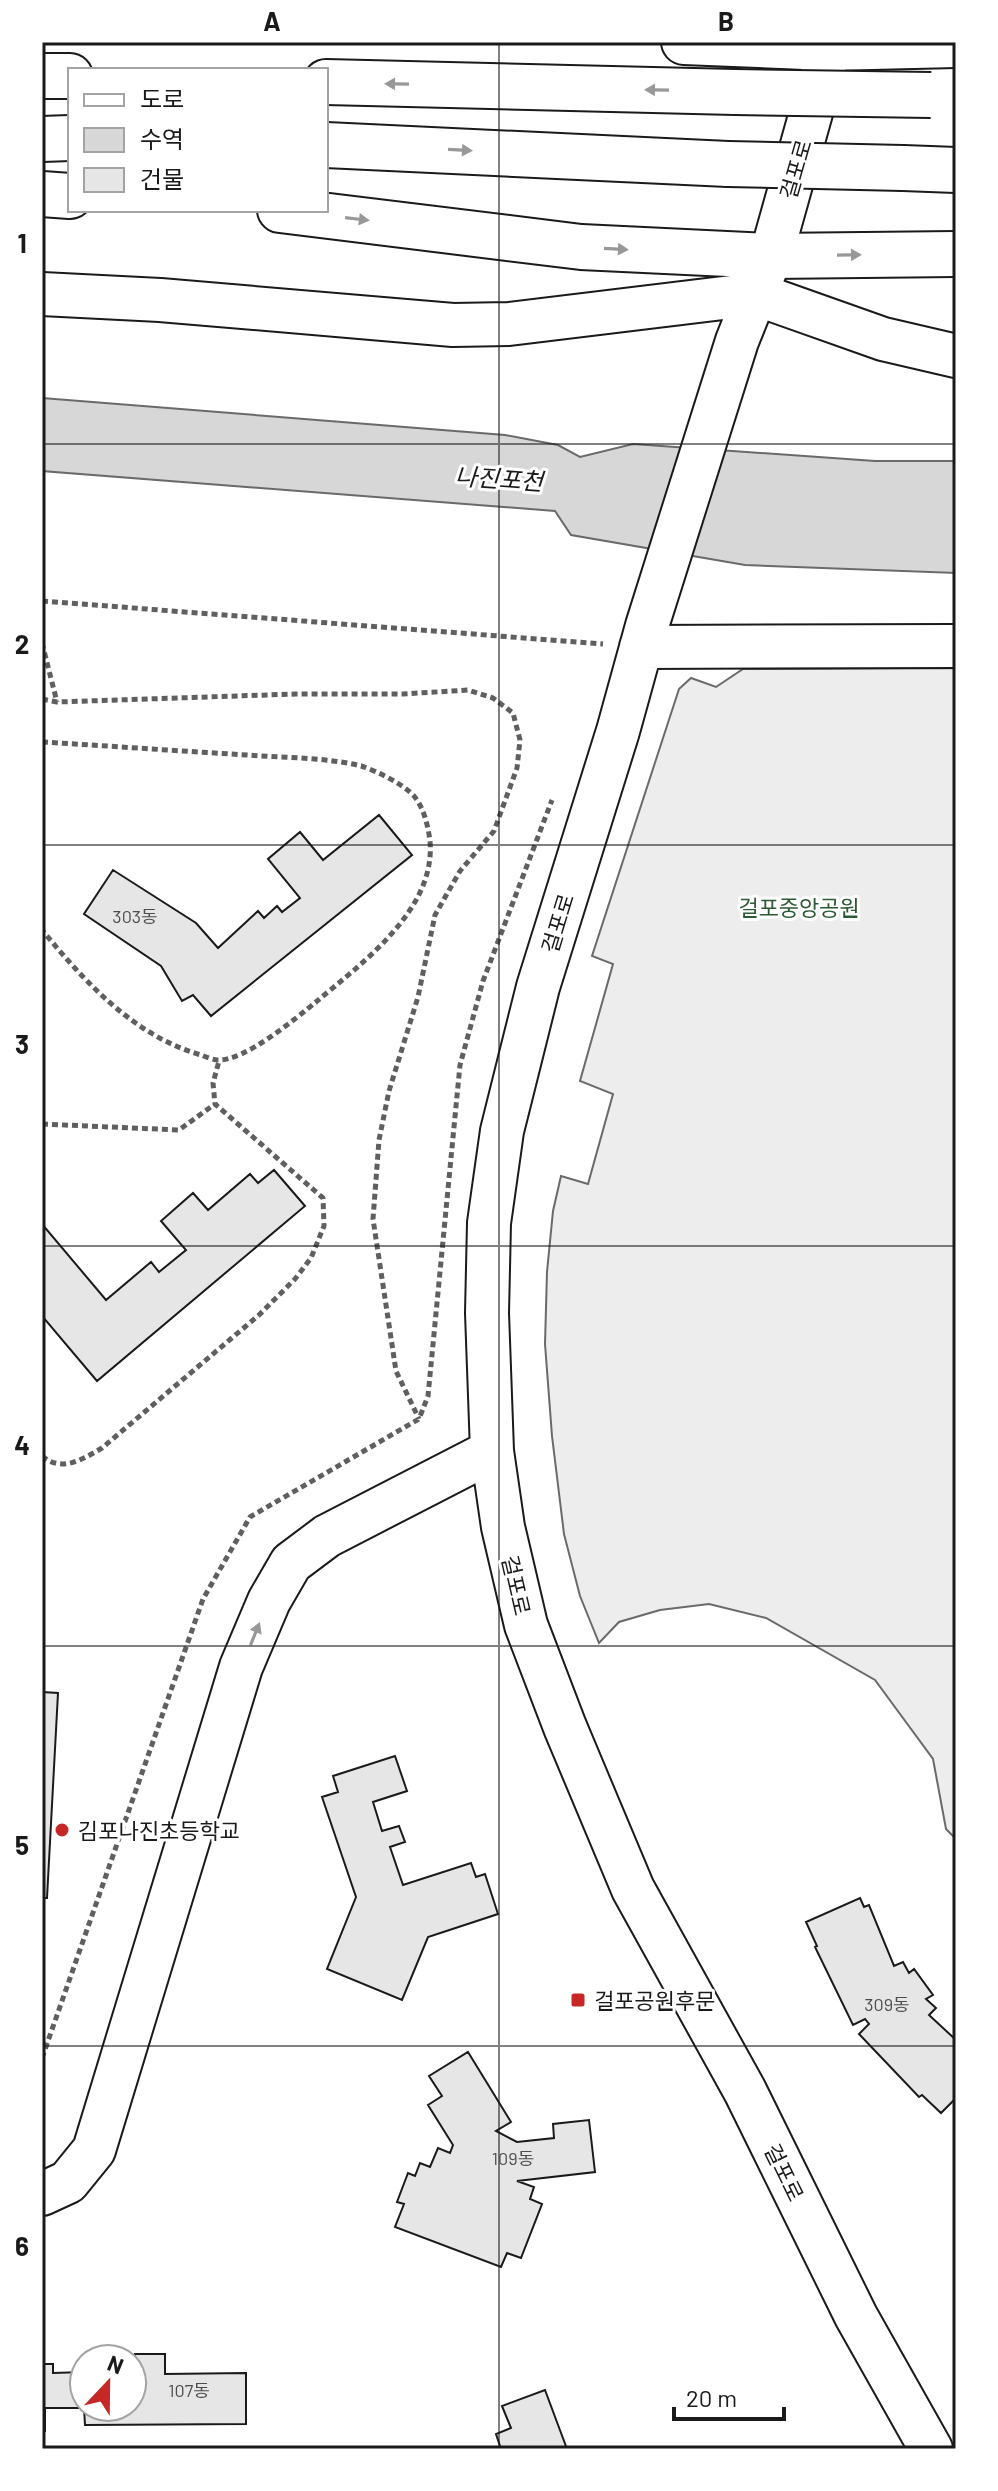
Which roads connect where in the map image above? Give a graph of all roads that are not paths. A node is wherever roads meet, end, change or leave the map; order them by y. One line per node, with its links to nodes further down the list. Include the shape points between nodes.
1 (684, 42): 2 (highway)
2 (830, 45): 3 (highway); 16 (street, 걸포로)
3 (956, 45)
4 (42, 76): 5 (highway)
5 (68, 76)
6 (328, 82): 7 (highway, one-way to 6, bridge)
7 (943, 96)
8 (68, 138): 9 (highway)
9 (42, 139)
10 (328, 145): 11 (highway, one-way to 11, bridge)
11 (956, 170)
12 (42, 194): 13 (highway)
13 (68, 196)
14 (296, 212): 16 (highway, one-way to 16)
15 (956, 254): 16 (highway, one-way to 15)
16 (764, 275): 17 (street, via 509,324 453,325); 18 (street, via 883,339); 19 (street, 걸포로, via 737,341)
17 (42, 294)
18 (956, 356)
19 (644, 637): 20 (street); 21 (street, 걸포로, via 538,987 502,1131 489,1223)
20 (956, 646)
21 (492, 1451): 22 (street, via 417,1464 327,1505 284,1537 257,1566 229,1621 79,2112 63,2146); 23 (street, one-way to 21, via 68,2182 94,2150 241,1667 291,1563 327,1536); 24 (street, 걸포로, via 526,1625 633,1889)
22 (42, 2163)
23 (42, 2194)
24 (931, 2449)

